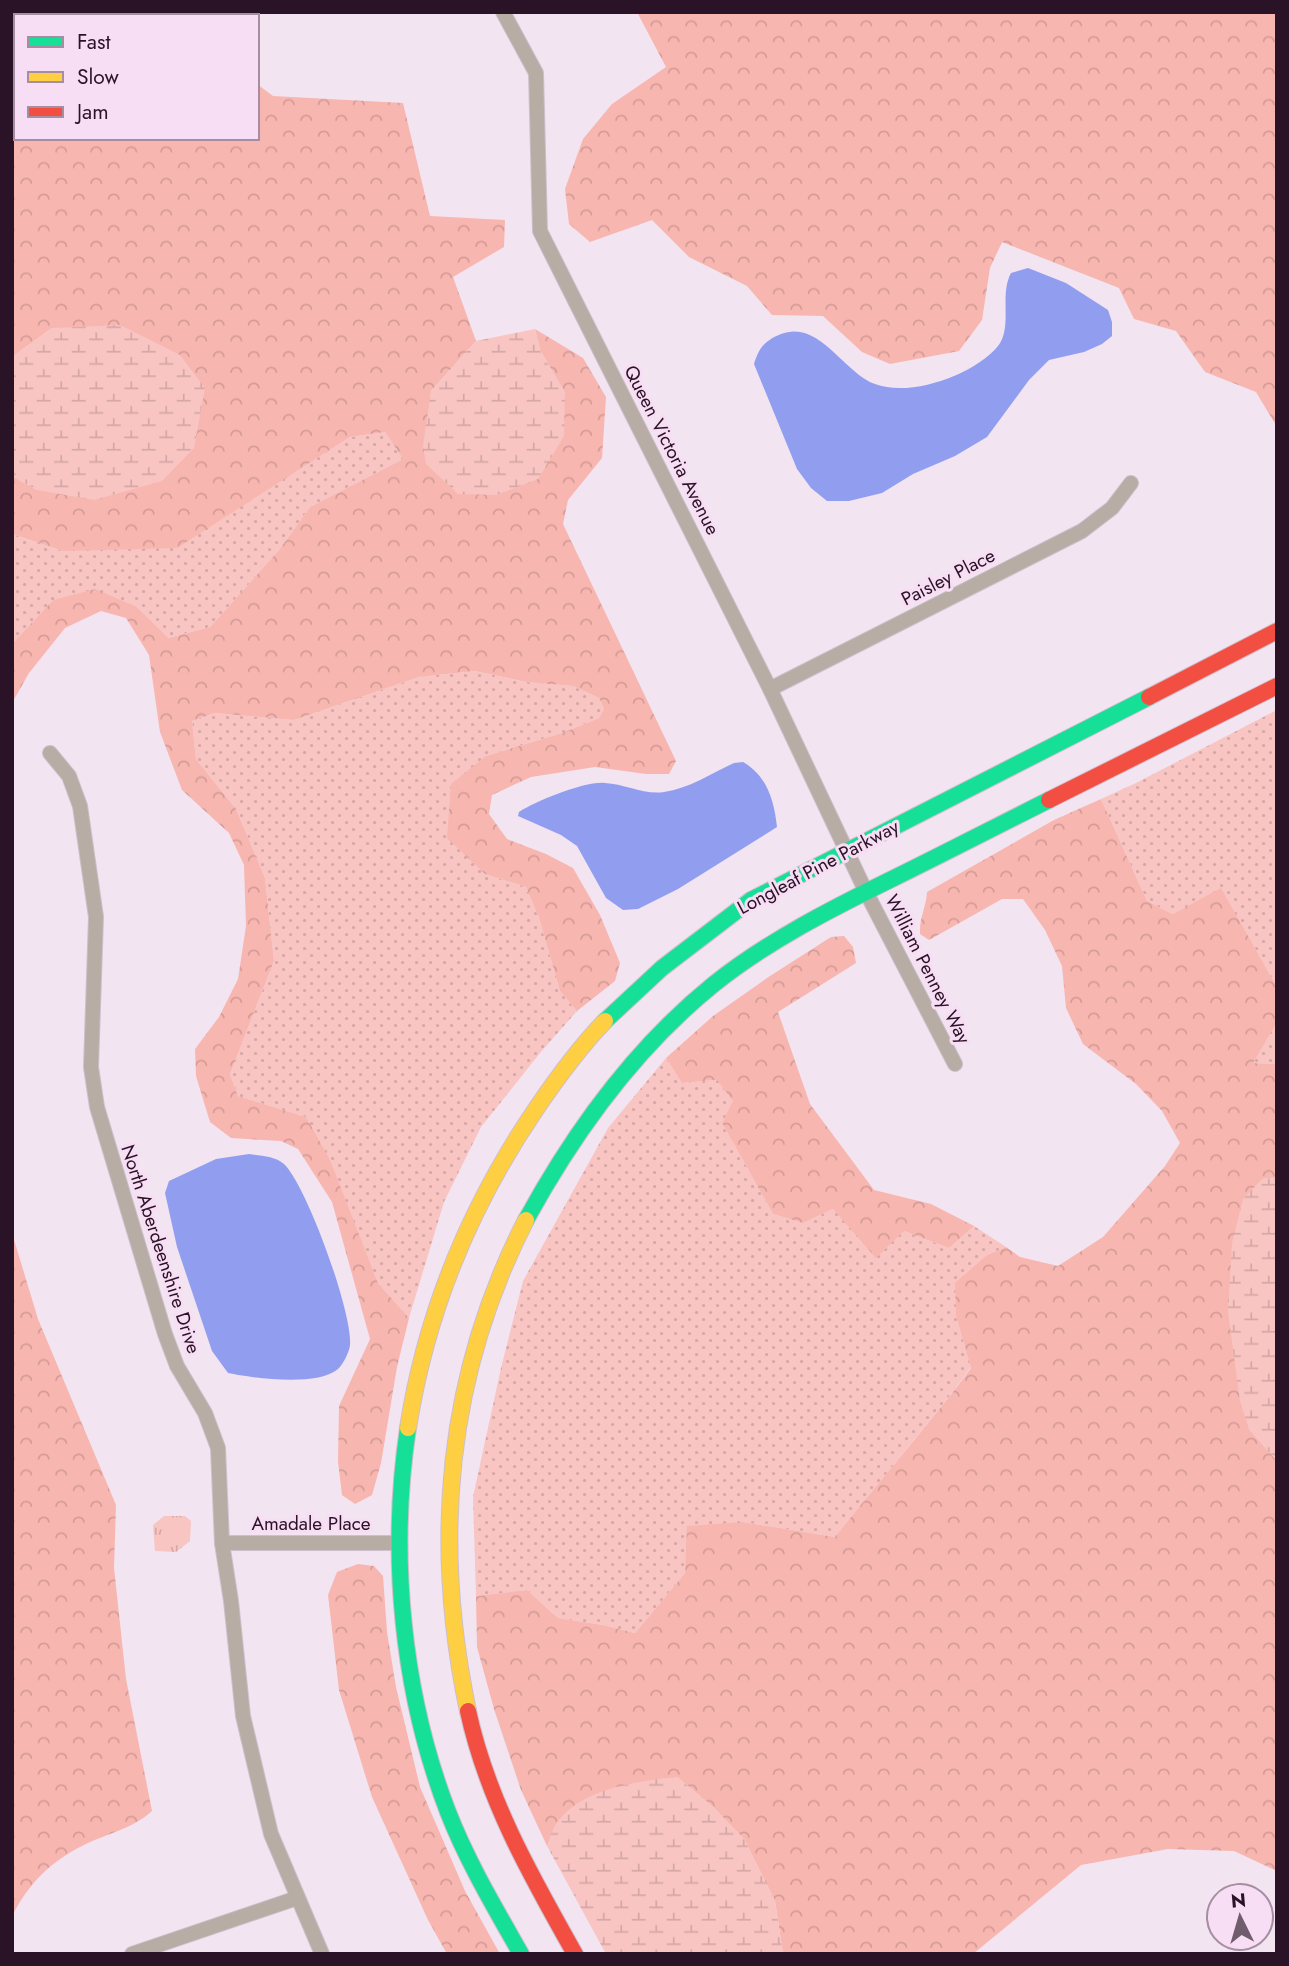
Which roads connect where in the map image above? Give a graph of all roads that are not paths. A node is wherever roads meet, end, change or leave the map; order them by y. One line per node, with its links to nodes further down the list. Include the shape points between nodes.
1 (503, 12): 5 (street, Queen Victoria Avenue, via 536,73 540,232)
2 (1130, 483): 5 (street, Paisley Place, via 1112,508 1082,531)
3 (1277, 631): 7 (main road, Longleaf Pine Parkway)
4 (1277, 685): 8 (main road)
5 (770, 689): 7 (street, Queen Victoria Avenue)
6 (50, 753): 10 (street, North Aberdeenshire Drive, via 69,776 80,806 96,917 91,1067 97,1107 165,1334 218,1448)
7 (846, 850): 8 (street, Queen Victoria Avenue); 11 (main road, Longleaf Pine Parkway, via 751,900 667,963 584,1045 531,1117 455,1256 434,1315 402,1467)
8 (866, 892): 9 (street, William Penney Way); 16 (main road, via 776,942 689,1005 621,1076 538,1199 500,1275 480,1329 450,1472 447,1543 458,1659 487,1777 510,1836)
9 (955, 1064)
10 (222, 1543): 11 (street, Amadale Place); 12 (street, North Aberdeenshire Drive, via 243,1716 271,1834)
11 (399, 1543): 15 (main road, Longleaf Pine Parkway, via 410,1667 441,1793 466,1856)
12 (297, 1898): 13 (street); 14 (street, North Aberdeenshire Drive)
13 (132, 1954)
14 (322, 1954)
15 (521, 1954)
16 (575, 1954)

